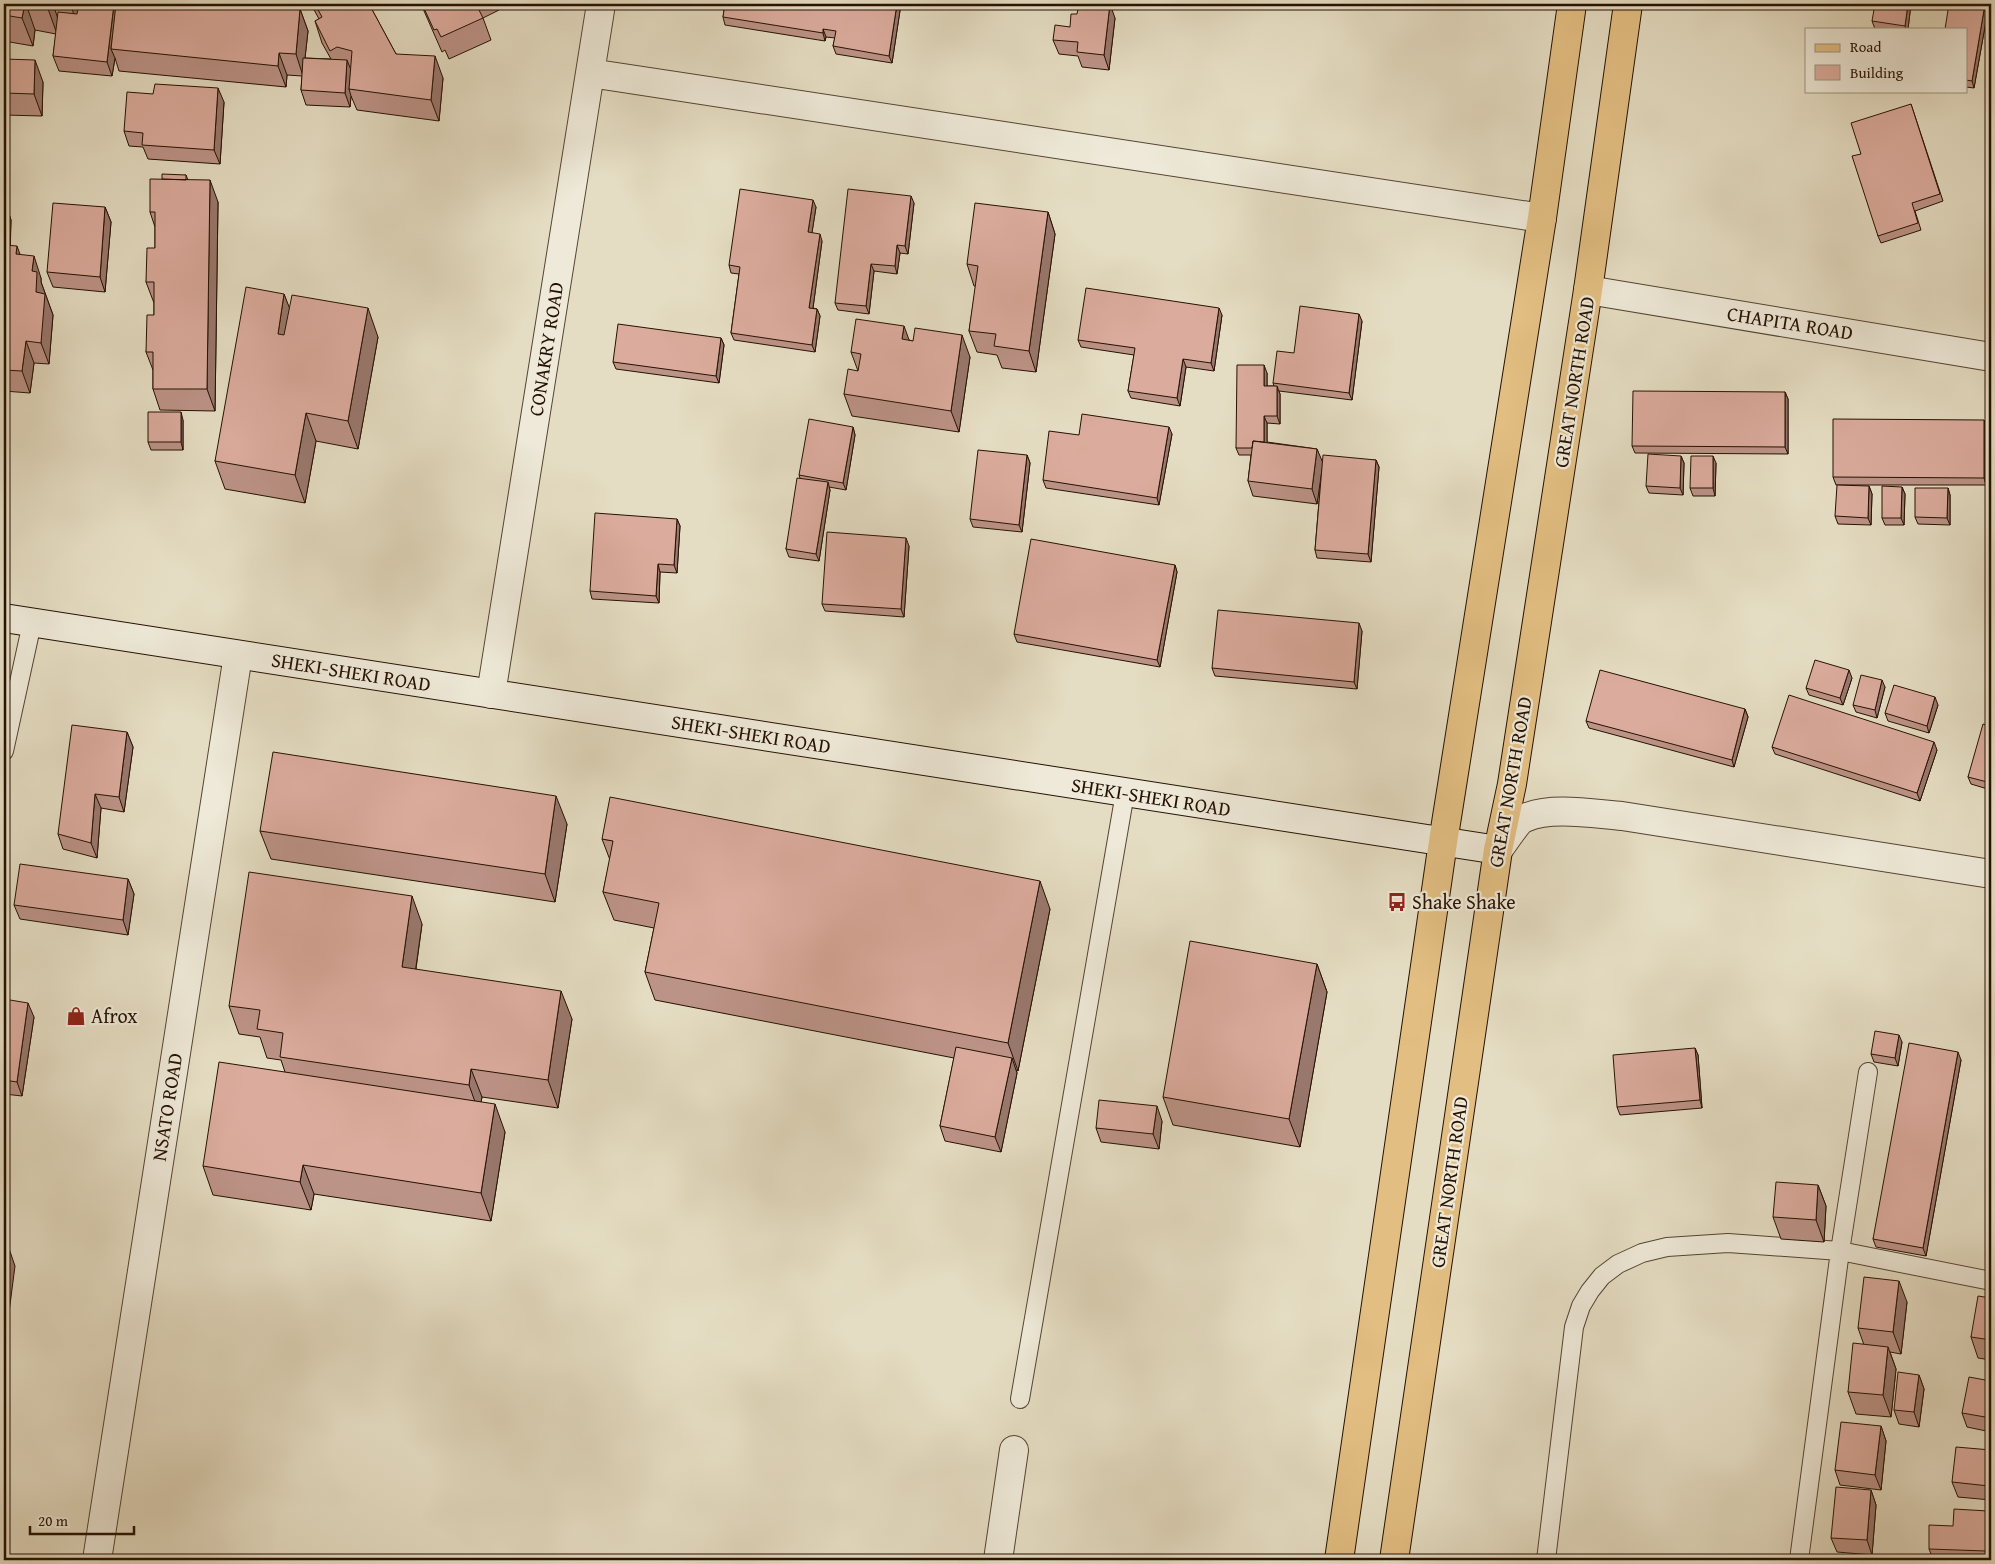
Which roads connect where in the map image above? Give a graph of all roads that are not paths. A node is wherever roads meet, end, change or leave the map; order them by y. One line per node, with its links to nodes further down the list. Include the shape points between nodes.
1 (601, 4): 4 (street, CONAKRY ROAD)
2 (1572, 4): 5 (main road)
3 (1628, 4): 6 (main road, GREAT NORTH ROAD)
4 (590, 74): 5 (street); 11 (street, CONAKRY ROAD)
5 (1542, 218): 14 (main road)
6 (1588, 290): 7 (street, CHAPITA ROAD); 15 (main road, GREAT NORTH ROAD, via 1512,784)
7 (1991, 357)
8 (4, 618): 9 (street, SHEKI-SHEKI ROAD)
9 (32, 623): 10 (street, SHEKI-SHEKI ROAD); 12 (lane)
10 (238, 654): 11 (street, SHEKI-SHEKI ROAD); 22 (street, NSATO ROAD)
11 (491, 694): 13 (street, SHEKI-SHEKI ROAD)
12 (4, 751)
13 (1125, 793): 14 (street, SHEKI-SHEKI ROAD); 20 (lane)
14 (1443, 842): 15 (street, SHEKI-SHEKI ROAD); 24 (main road)
15 (1498, 850): 16 (street, via 1524,818 1564,812 1622,816); 25 (main road, GREAT NORTH ROAD)
16 (1991, 874)
17 (1868, 1072): 18 (lane)
18 (1840, 1251): 19 (lane); 26 (lane, via 1728,1243 1667,1246 1618,1264 1602,1276 1581,1306 1574,1327); 27 (lane)
19 (1991, 1281)
20 (1020, 1399)
21 (1014, 1450): 23 (street)
22 (97, 1560)
23 (998, 1560)
24 (1339, 1560)
25 (1394, 1560)
26 (1546, 1560)
27 (1799, 1560)

